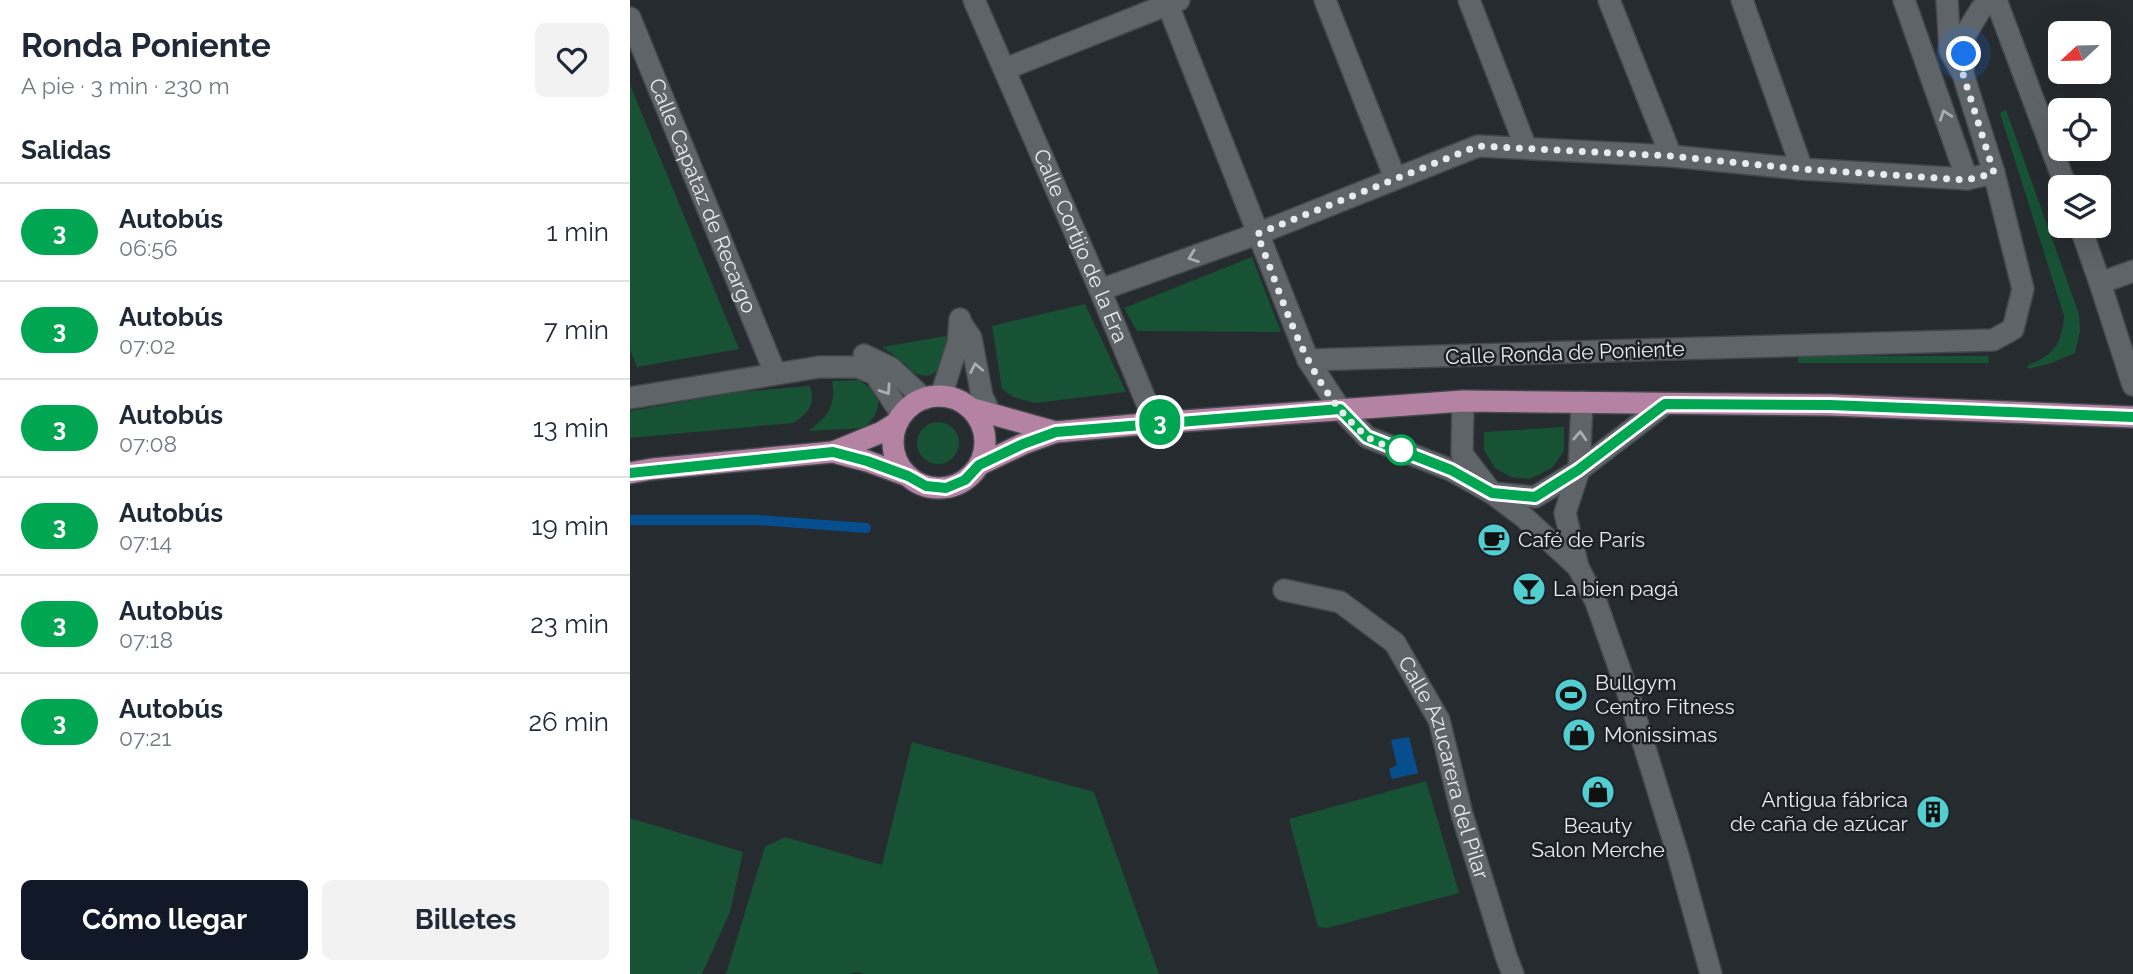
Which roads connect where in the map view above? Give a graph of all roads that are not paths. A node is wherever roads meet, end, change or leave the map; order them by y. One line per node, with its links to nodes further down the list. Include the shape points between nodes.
1 (974, 0): 11 (street, Calle Cortijo de la Era)
2 (1325, 0): 18 (street)
3 (1469, 0): 13 (street)
4 (1609, 0): 14 (street)
5 (1742, 0): 15 (street)
6 (1904, 0): 19 (street, one-way to 6)
7 (1947, 0): 12 (street, via 1950,51)
8 (1995, 0): 12 (street, via 1981,9 1965,34); 17 (street)
9 (1173, 2): 11 (street); 20 (street)
10 (630, 18): 27 (street, Calle Capataz de Recargo)
11 (1005, 69): 24 (street, Calle Cortijo de la Era)
12 (1963, 74): 16 (street, Calle Ronda de Poniente)
13 (1526, 148): 14 (street); 18 (street, via 1478,146)
14 (1671, 156): 15 (street)
15 (1802, 169): 19 (street)
16 (1994, 173): 19 (street); 25 (street, Calle Ronda de Poniente, via 2023,289 2013,329 1993,340)
17 (2061, 175)
18 (1395, 178): 20 (street)
19 (1967, 180)
20 (1257, 234): 24 (street, one-way to 24); 25 (street)
21 (2084, 238): 23 (street)
22 (2133, 271): 23 (street)
23 (2100, 283): 28 (street)
24 (1100, 290): 38 (street, Calle Cortijo de la Era)
25 (1308, 360): 34 (street)
26 (819, 366): 27 (street); 30 (street, via 859,354 891,368); 37 (street, one-way to 37, via 858,367 875,374)
27 (775, 373): 29 (street)
28 (2133, 385)
29 (630, 398)
30 (932, 398): 35 (main road, via 957,400); 35 (street, one-way to 30, via 982,396 971,338 960,316 958,343); 37 (main road, via 912,405)
31 (1463, 401): 32 (main road); 34 (main road); 45 (street, via 1462,454)
32 (1582, 402): 33 (main road); 42 (street, one-way to 32)
33 (1665, 404): 36 (main road, via 1830,405); 42 (street)
34 (1340, 409): 38 (main road); 45 (street, via 1367,437 1451,470)
35 (980, 411): 39 (main road); 41 (main road, via 985,445)
36 (2133, 417)
37 (900, 418): 40 (main road, via 882,432); 44 (main road, via 893,441 896,460)
38 (1155, 423): 39 (main road)
39 (1056, 432): 41 (main road)
40 (833, 452): 43 (main road); 44 (main road)
41 (979, 465): 44 (main road, via 965,480 946,488 926,486)
42 (1578, 470): 45 (street, via 1535,497); 46 (street, via 1565,513)
43 (630, 473)
44 (908, 476)
45 (1492, 493): 46 (street)
46 (1578, 567): 49 (street, via 1596,602 1626,690)
47 (1284, 590): 48 (street, Calle Azucarera del Pilar, via 1340,602 1395,643 1438,720 1462,814)
48 (1513, 974)
49 (1710, 974)

